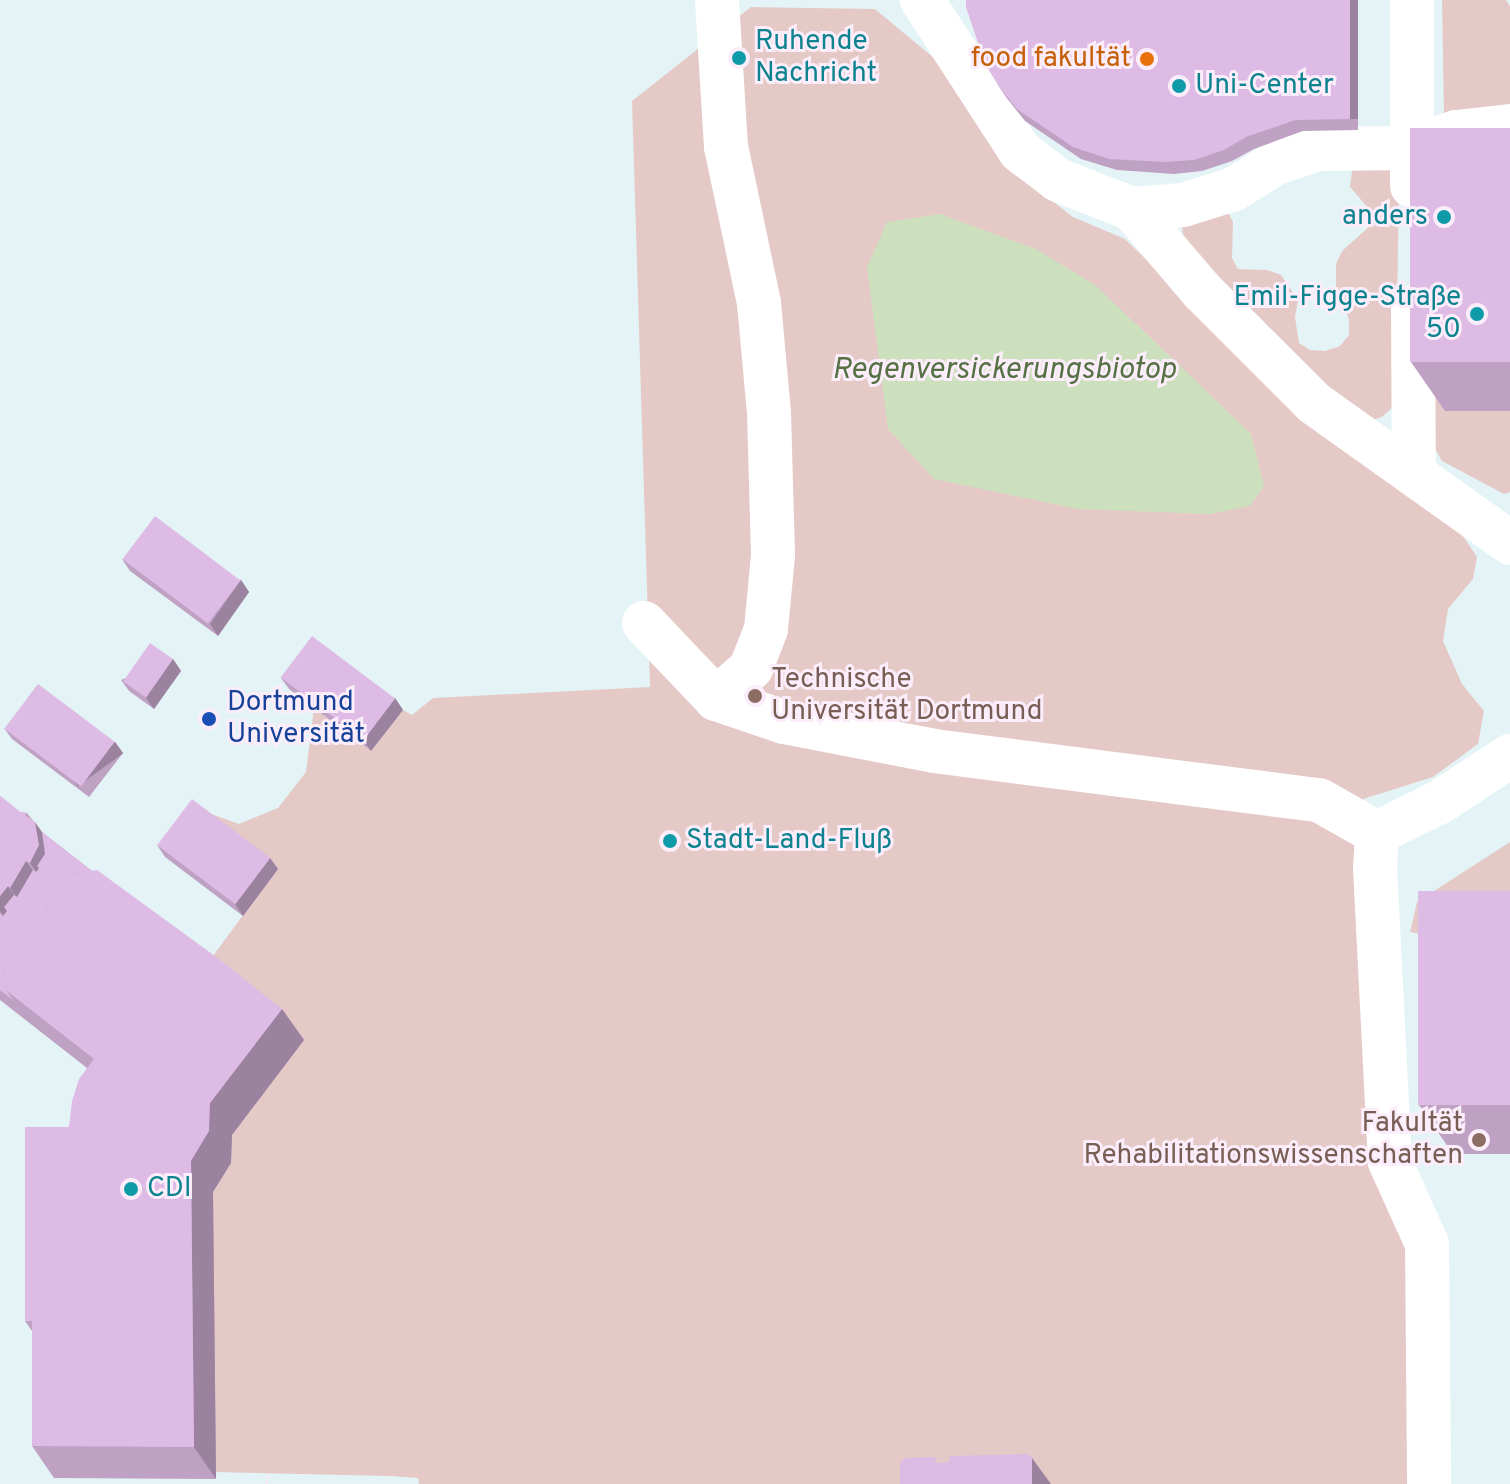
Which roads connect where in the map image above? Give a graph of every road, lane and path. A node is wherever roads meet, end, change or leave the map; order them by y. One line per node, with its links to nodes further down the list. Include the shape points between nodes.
1 (717, 0): 12 (lane, via 726,147 759,303 773,555 766,629 751,668)
2 (922, 0): 6 (lane, via 1020,151 1058,180)
3 (1412, 0): 5 (lane)
4 (1510, 126): 5 (lane, via 1456,132)
5 (1412, 148): 6 (lane, via 1318,149 1276,163 1234,189 1183,205); 7 (lane)
6 (1132, 209): 9 (lane, via 1203,292 1314,403)
7 (1412, 226)
8 (1413, 272): 9 (lane)
9 (1414, 473): 10 (lane)
10 (1510, 543)
11 (644, 623): 12 (lane)
12 (716, 699): 14 (lane, via 784,722 934,751 1319,800)
13 (1510, 756): 14 (lane, via 1440,802)
14 (1377, 833): 15 (lane, via 1390,1162 1427,1244)
15 (1429, 1484)

